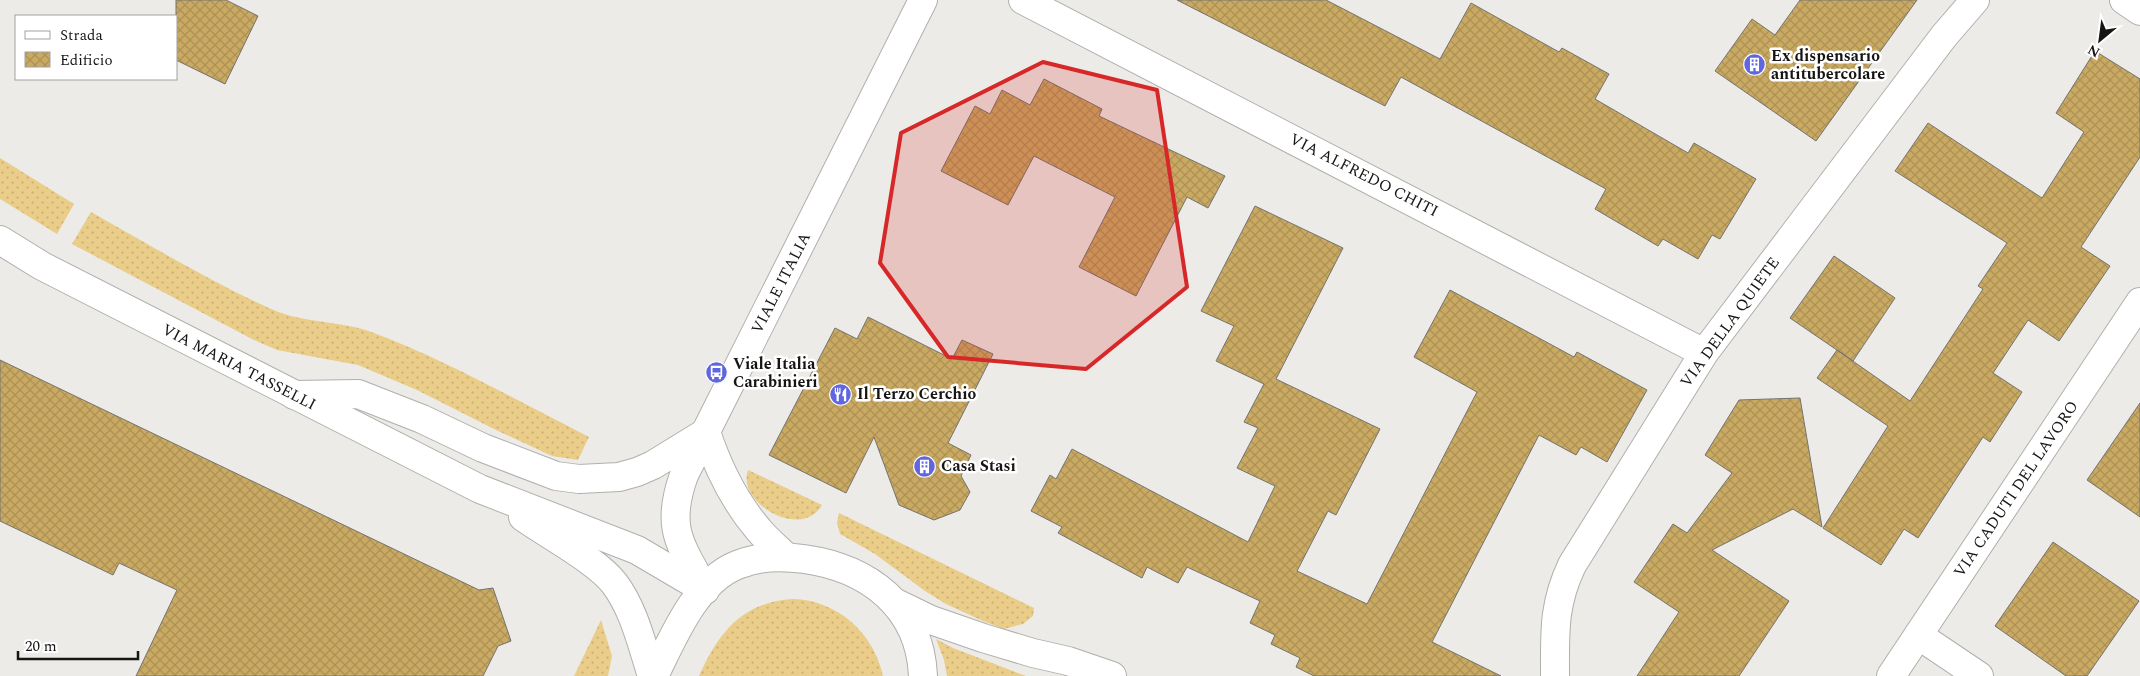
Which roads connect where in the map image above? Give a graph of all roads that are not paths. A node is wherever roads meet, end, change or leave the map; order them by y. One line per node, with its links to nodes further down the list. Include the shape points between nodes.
1 (923, 0): 10 (street, VIALE ITALIA)
2 (1023, 0): 8 (street, VIA ALFREDO CHITI)
3 (1975, 0): 8 (street, VIA DELLA QUIETE, via 1944,36)
4 (2124, 0): 5 (street)
5 (2140, 11)
6 (0, 240): 9 (street, VIA MARIA TASSELLI, via 42,266)
7 (2140, 302): 15 (street, VIA CADUTI DEL LAVORO)
8 (1704, 353): 19 (street, VIA DELLA QUIETE, via 1564,581 1555,624)
9 (294, 395): 10 (street, via 358,394 483,448 556,476 579,479 619,477 637,472); 11 (street, VIA MARIA TASSELLI)
10 (706, 432): 12 (street, via 716,462 757,529); 13 (street, VIALE ITALIA, via 679,489 674,525 681,546)
11 (480, 489): 13 (street, VIA MARIA TASSELLI, via 637,550); 16 (street, VIA MARIA TASSELLI, via 602,570 627,604)
12 (786, 557): 13 (street, via 736,565); 14 (street, via 813,560 847,570 869,580)
13 (705, 590): 16 (street, via 686,613)
14 (896, 603): 17 (street, via 918,644); 18 (street, via 931,620 983,638 1068,660)
15 (1918, 635): 20 (street, VIA CADUTI DEL LAVORO); 21 (street)
16 (653, 676)
17 (923, 676)
18 (1112, 676)
19 (1555, 676)
20 (1891, 676)
21 (1979, 676)

